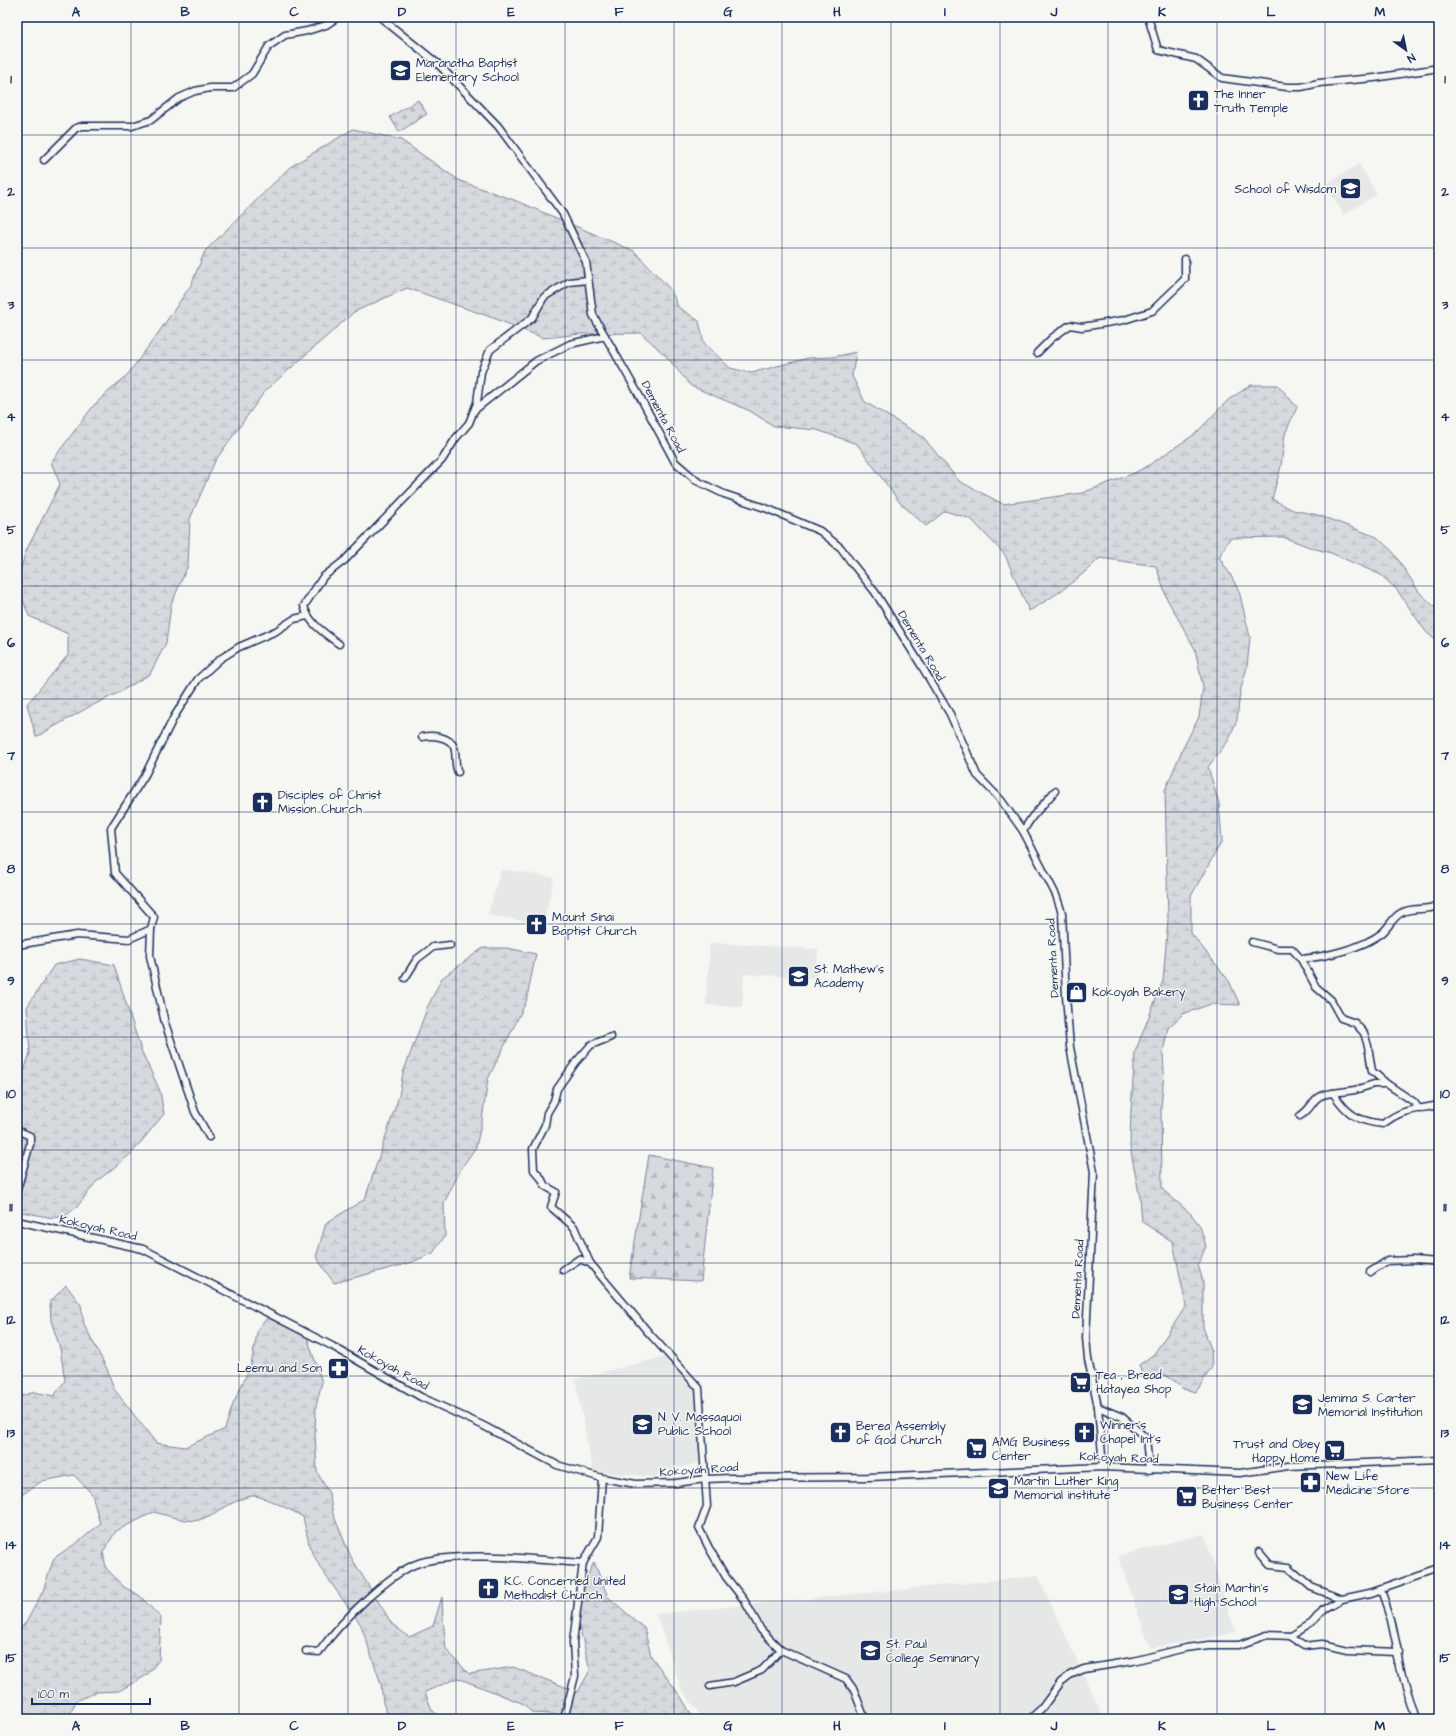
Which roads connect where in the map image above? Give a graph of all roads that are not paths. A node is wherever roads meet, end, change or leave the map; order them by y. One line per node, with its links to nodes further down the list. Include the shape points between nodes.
1 (338, 17): 5 (street, via 326,25 286,35 269,46 252,74 233,88 210,88 179,98 151,120 132,126 76,128)
2 (380, 17): 7 (street, Dementa Road, via 437,62 498,126 563,214 586,262)
3 (1148, 17): 4 (street, via 1158,50 1196,59 1222,78 1301,87)
4 (1439, 68)
5 (44, 160)
6 (1185, 260): 9 (street, via 1185,279 1152,311 1124,320 1089,326 1070,324)
7 (588, 280): 8 (street, Dementa Road, via 593,315); 10 (street, via 568,282 544,297 532,318 490,350 481,372)
8 (605, 336): 10 (street, via 570,344 536,361); 16 (street, Dementa Road, via 675,462 698,481 724,494 820,531 841,548 876,592 921,665 950,714 977,775 1001,800)
9 (1037, 353)
10 (475, 410): 11 (street, via 470,423 456,438 442,460 345,560 323,577 304,606)
11 (307, 616): 12 (street); 18 (street, via 294,619 276,631 239,647 220,659 198,679 174,717 145,775 111,828 115,873 154,917)
12 (339, 644)
13 (422, 737): 14 (street, via 433,735 449,741 454,747 455,766)
14 (458, 772)
15 (1055, 791): 16 (street)
16 (1023, 831): 38 (street, Dementa Road, via 1056,895 1062,913 1070,1047 1094,1172 1086,1338)
17 (1439, 905): 22 (street, via 1420,910 1410,909 1399,914 1383,933 1341,953)
18 (151, 929): 20 (street, via 129,939 77,935); 31 (street, via 150,956 165,1024 195,1112)
19 (1252, 942): 22 (street, via 1278,949 1292,949)
20 (17, 945)
21 (450, 945): 23 (street, via 433,947 417,959)
22 (1302, 959): 25 (street, via 1316,987 1331,1000 1341,1018 1354,1023 1364,1033 1372,1071)
23 (404, 978)
24 (611, 1037): 34 (street, via 591,1045 557,1089 545,1125 533,1150 534,1170 545,1186 556,1192 551,1208 574,1226)
25 (1387, 1084): 26 (street, via 1374,1084); 28 (street, via 1414,1102)
26 (1333, 1093): 28 (street, via 1348,1113 1365,1122 1383,1124 1392,1116 1404,1111); 29 (street, via 1322,1094 1312,1102 1308,1111)
27 (1439, 1105): 28 (street)
28 (1419, 1109)
29 (1300, 1116)
30 (17, 1130): 32 (street, via 30,1136 30,1144)
31 (209, 1137)
32 (17, 1190)
33 (17, 1221): 42 (street, Kokoyah Road, via 143,1249 332,1346 421,1397 482,1425 557,1465)
34 (590, 1262): 36 (street, via 579,1259); 43 (street, via 699,1388)
35 (1439, 1262): 37 (street, via 1386,1262)
36 (563, 1270)
37 (1370, 1272)
38 (1098, 1407): 40 (street, Dementa Road); 41 (street, via 1122,1417 1146,1438)
39 (1439, 1460): 41 (street, Kokoyah Road, via 1288,1466 1240,1473)
40 (1103, 1467): 41 (street, Kokoyah Road); 43 (street, Kokoyah Road, via 869,1477)
41 (1149, 1470)
42 (602, 1478): 43 (street, Kokoyah Road, via 636,1484); 45 (street, via 598,1537)
43 (705, 1479): 50 (street, via 707,1506 699,1528 726,1577 744,1600 761,1630)
44 (1259, 1552): 48 (street, via 1270,1565 1288,1567 1311,1587)
45 (583, 1563): 51 (street, via 491,1557 425,1561 395,1576 358,1608 319,1652); 54 (street, via 573,1642 575,1676)
46 (1439, 1569): 47 (street)
47 (1381, 1590): 48 (street); 52 (street, via 1392,1618)
48 (1342, 1598): 49 (street, via 1324,1609 1312,1623)
49 (1288, 1636): 52 (street, via 1304,1646 1322,1644 1347,1650); 56 (street, via 1267,1635 1239,1645 1185,1648 1084,1670 1070,1675 1062,1682)
50 (781, 1650): 53 (street, via 762,1670 734,1682); 55 (street, via 846,1679 854,1690)
51 (306, 1651)
52 (1399, 1652): 57 (street, via 1404,1680)
53 (710, 1686)
54 (564, 1719)
55 (865, 1719)
56 (1030, 1719)
57 (1416, 1719)

